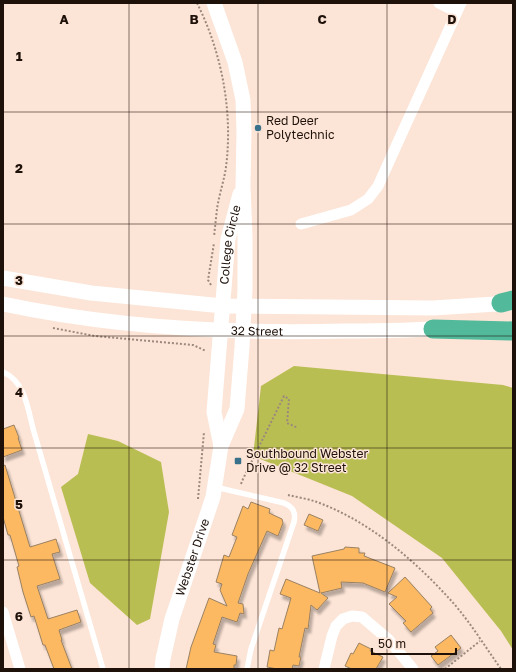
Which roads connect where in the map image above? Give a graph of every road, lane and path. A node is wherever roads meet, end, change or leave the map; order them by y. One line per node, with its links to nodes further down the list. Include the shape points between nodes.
1 (197, 3): 8 (path, via 218,59 228,124 226,167 217,210 208,280)
2 (214, 3): 5 (main road, College Circle, via 235,62 242,100)
3 (439, 3): 4 (street)
4 (459, 8): 6 (street, via 378,186 368,199 351,210)
5 (242, 185): 11 (main road, College Circle, via 228,239); 12 (main road, College Circle, via 245,237)
6 (300, 224)
7 (3, 278): 11 (main road, via 91,293)
8 (212, 286)
9 (509, 302): 12 (main road, via 433,308)
10 (3, 304): 15 (main road, 32 Street, via 107,322)
11 (223, 306): 12 (main road); 15 (main road, College Circle)
12 (244, 306): 17 (main road, College Circle)
13 (513, 322): 14 (main road, 32 Street)
14 (433, 329): 16 (highway); 17 (main road, 32 Street)
15 (221, 331): 17 (main road, 32 Street); 23 (main road, Webster Drive, via 214,412)
16 (513, 331)
17 (243, 332): 23 (main road, Webster Drive, via 237,409)
18 (204, 350): 19 (path)
19 (208, 356)
20 (3, 372): 31 (lane, via 18,383 25,398)
21 (205, 425): 27 (path)
22 (298, 428): 24 (path, via 287,423 288,399 284,396 241,484)
23 (221, 446): 25 (main road, Webster Drive)
24 (237, 483)
25 (215, 487): 32 (main road, Webster Drive, via 172,619); 33 (lane, via 284,503 294,511 294,522)
26 (286, 494): 29 (path, via 316,502 345,514 389,542 436,585)
27 (197, 504)
28 (3, 612): 30 (street)
29 (480, 641): 36 (path); 37 (path)
30 (20, 669)
31 (103, 669)
32 (162, 669)
33 (246, 669)
34 (324, 669): 35 (street, via 336,626 343,619 352,616 362,617 389,640)
35 (413, 669)
36 (445, 669)
37 (501, 669)

